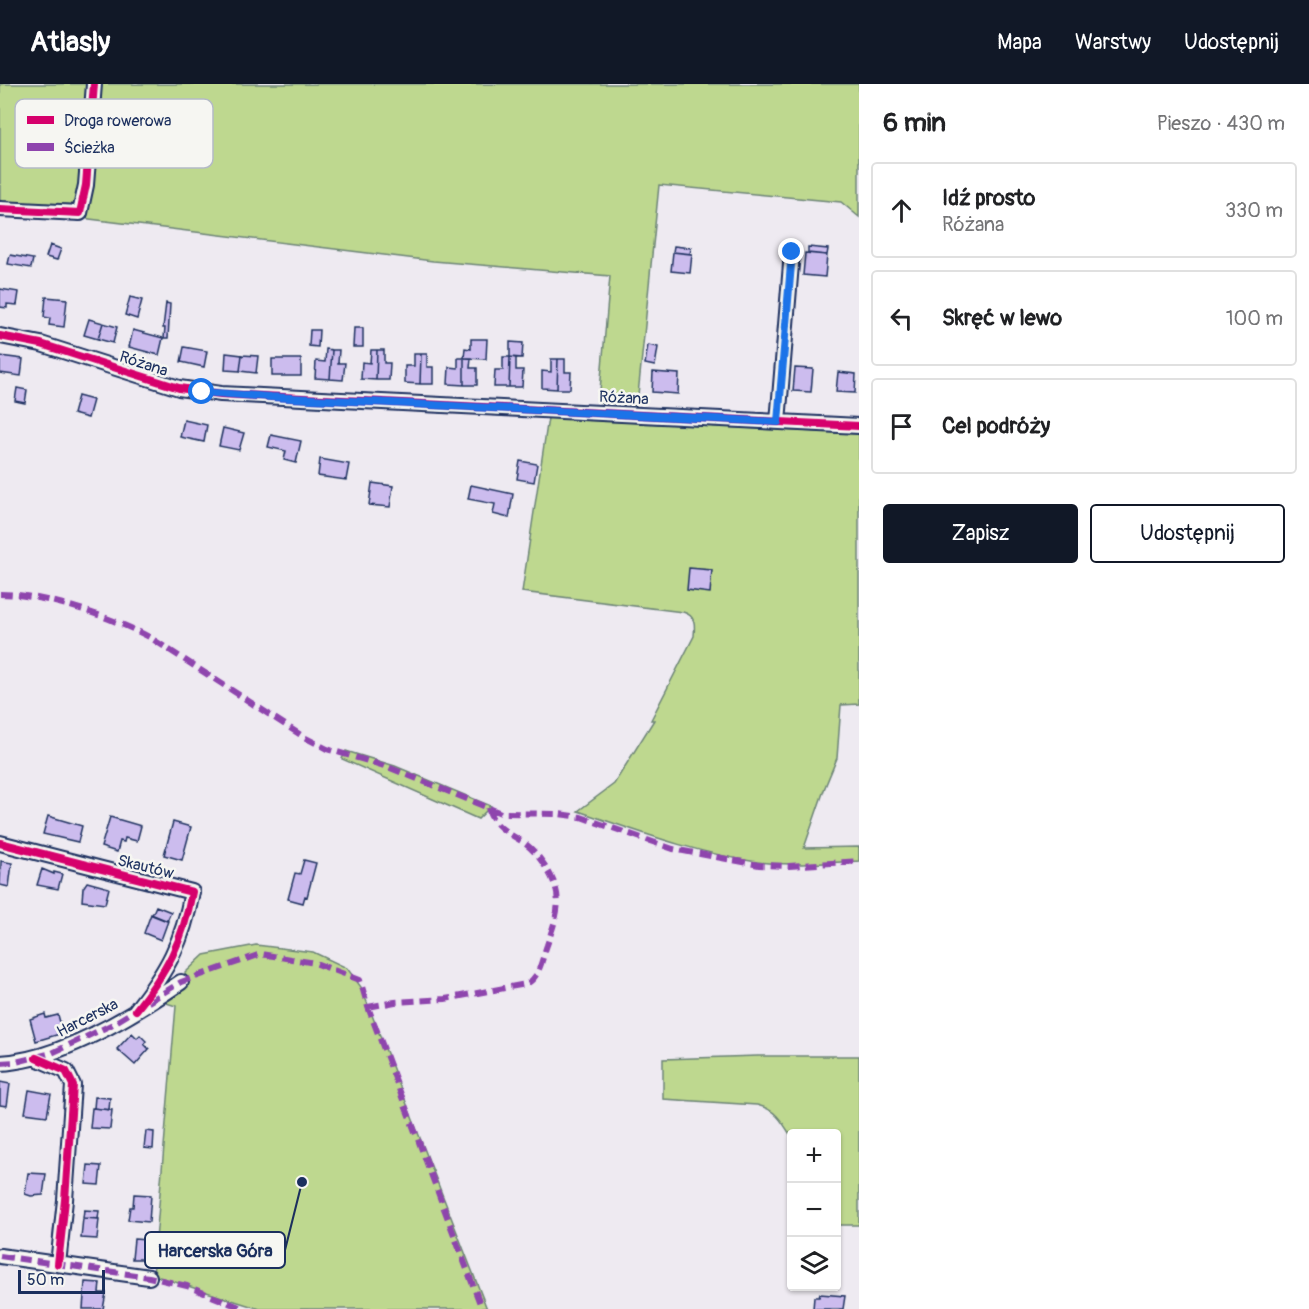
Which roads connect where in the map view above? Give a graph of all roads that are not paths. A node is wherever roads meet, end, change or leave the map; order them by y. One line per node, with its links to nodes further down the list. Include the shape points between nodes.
1 (94, 84): 2 (street)
2 (93, 99)
3 (87, 168): 4 (street, via 80,213)
4 (0, 208)
5 (792, 252): 7 (street)
6 (0, 336): 7 (street, Różana, via 179,388 221,394)
7 (778, 422): 8 (street, Różana)
8 (859, 426)
9 (0, 843): 11 (street, Skautów, via 192,892 183,935 161,979)
10 (181, 982): 11 (street, Harcerska)
11 (136, 1010): 12 (street, Harcerska)
12 (36, 1058): 13 (street, Harcerska); 15 (street, via 66,1071 73,1085)
13 (0, 1063)
14 (0, 1256): 15 (street)
15 (58, 1264): 16 (street)
16 (149, 1277)

